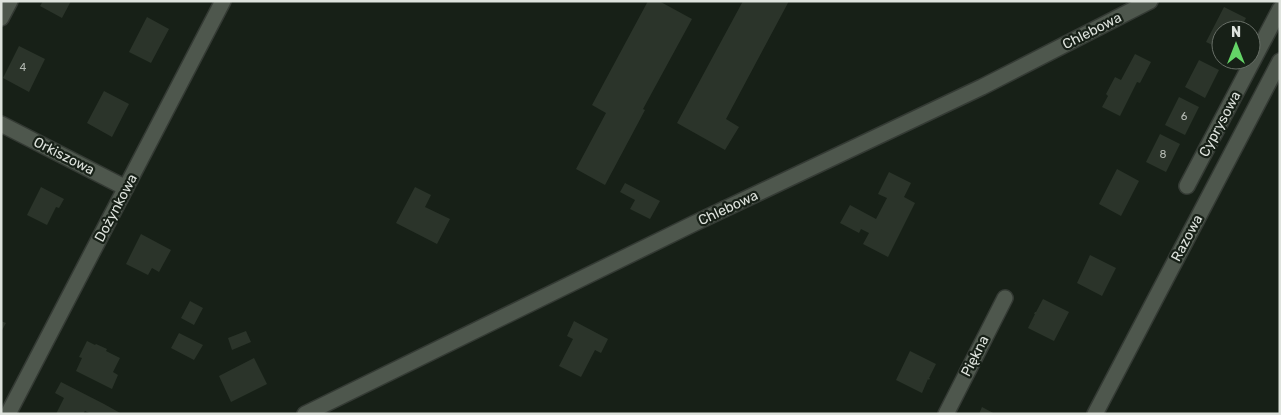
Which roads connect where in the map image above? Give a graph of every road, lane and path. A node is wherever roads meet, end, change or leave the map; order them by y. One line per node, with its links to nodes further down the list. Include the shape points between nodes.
1 (10, 1): 5 (street)
2 (223, 1): 9 (street, Dożynkowa)
3 (1150, 1): 12 (street, Chlebowa, via 982,87)
4 (1280, 9): 8 (street, Cyprysowa)
5 (1, 18)
6 (1280, 61): 14 (street, Razowa)
7 (1, 124): 9 (street, Orkiszowa)
8 (1187, 186)
9 (126, 188): 11 (street, Dożynkowa)
10 (1005, 298): 13 (street, Piękna)
11 (8, 414)
12 (305, 414)
13 (946, 414)
14 (1095, 414)

